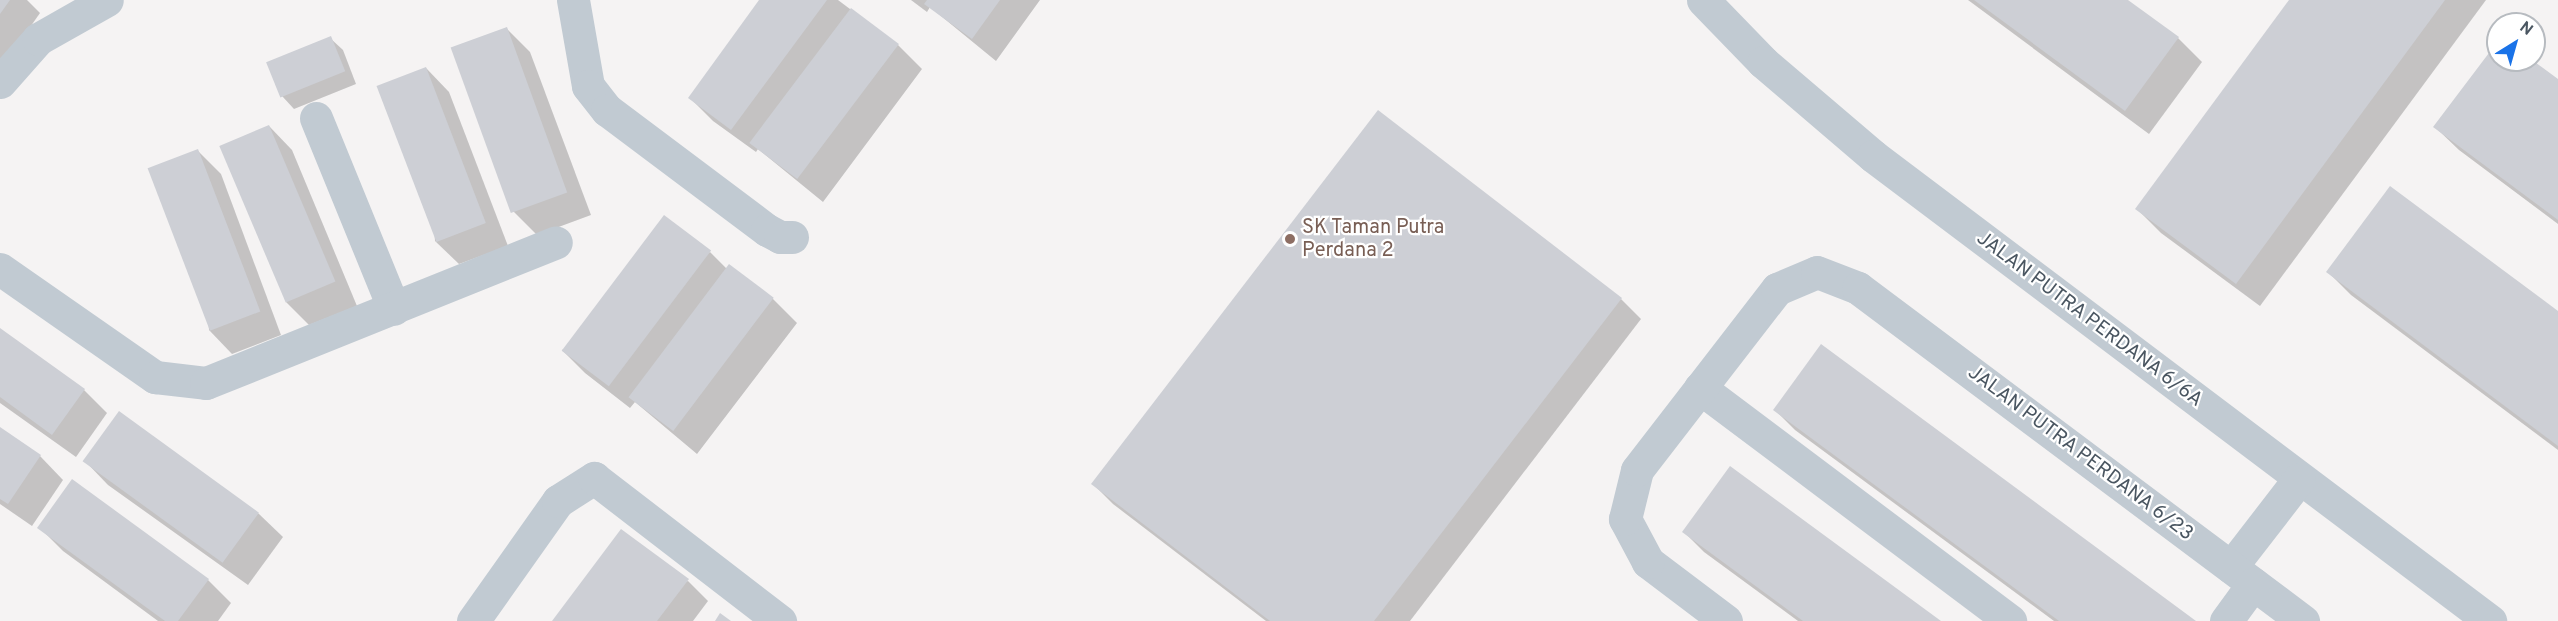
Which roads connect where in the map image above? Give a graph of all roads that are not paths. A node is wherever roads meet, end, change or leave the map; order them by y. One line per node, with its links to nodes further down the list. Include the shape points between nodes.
1 (106, 0): 4 (street, via 38,39)
2 (573, 0): 6 (street, via 588,86 607,110 767,230 780,237)
3 (1703, 0): 11 (street, JALAN PUTRA PERDANA 6/6A, via 1763,62 1873,156)
4 (0, 82)
5 (316, 118): 9 (street)
6 (792, 237)
7 (556, 242): 9 (street)
8 (0, 269): 9 (street, via 155,377 206,382)
9 (394, 309)
10 (1700, 388): 12 (street, JALAN PUTRA PERDANA 6/23, via 1777,289 1817,272 1858,288); 15 (street, JALAN PUTRA PERDANA 6/23, via 1636,470 1625,519 1648,562); 16 (street)
11 (2299, 479): 12 (street); 19 (street, JALAN PUTRA PERDANA 6/6A)
12 (2242, 575): 17 (street); 18 (street, JALAN PUTRA PERDANA 6/23)
13 (473, 621): 14 (street, via 558,501 594,478)
14 (780, 621)
15 (1726, 621)
16 (2010, 621)
17 (2226, 621)
18 (2303, 621)
19 (2490, 621)

